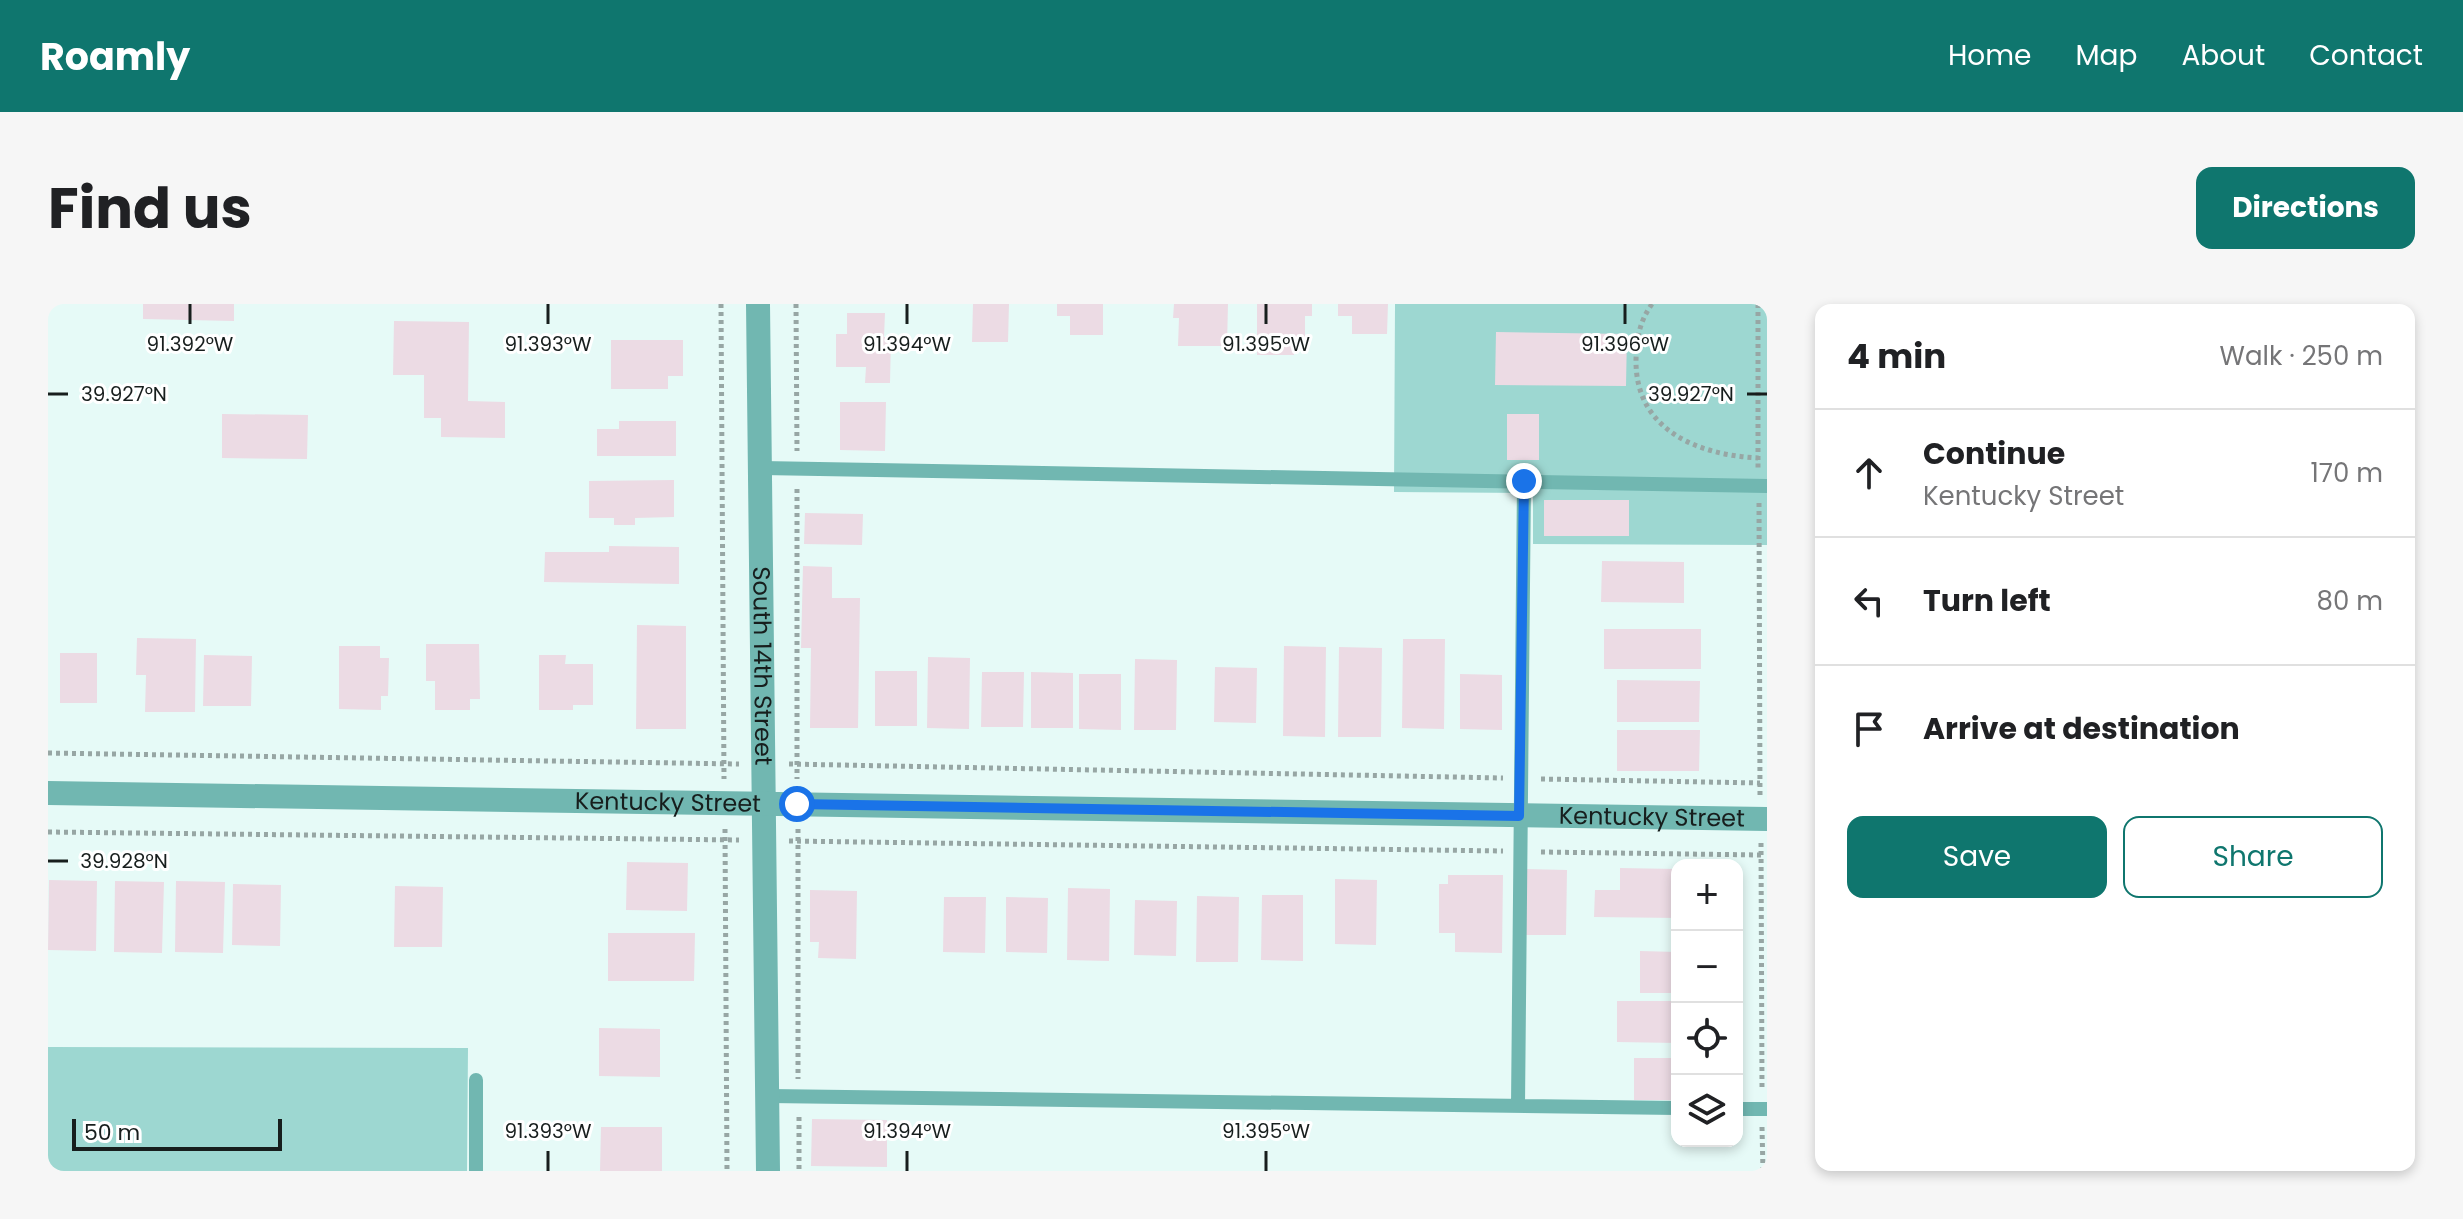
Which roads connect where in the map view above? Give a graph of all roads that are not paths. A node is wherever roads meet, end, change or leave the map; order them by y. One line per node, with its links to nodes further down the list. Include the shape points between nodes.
1 (758, 304): 2 (street, South 14th Street)
2 (760, 468): 3 (lane); 6 (street, South 14th Street)
3 (1524, 481): 4 (lane); 7 (lane)
4 (1763, 486)
5 (48, 793): 6 (street, Kentucky Street)
6 (764, 804): 7 (street, Kentucky Street); 10 (street, South 14th Street)
7 (1519, 816): 8 (street, Kentucky Street); 11 (lane)
8 (1767, 819)
9 (476, 1080): 15 (lane)
10 (769, 1096): 11 (lane); 16 (street, South 14th Street)
11 (1518, 1106): 12 (lane)
12 (1671, 1108)
13 (1743, 1109): 14 (lane)
14 (1767, 1109)
15 (476, 1171)
16 (768, 1171)

